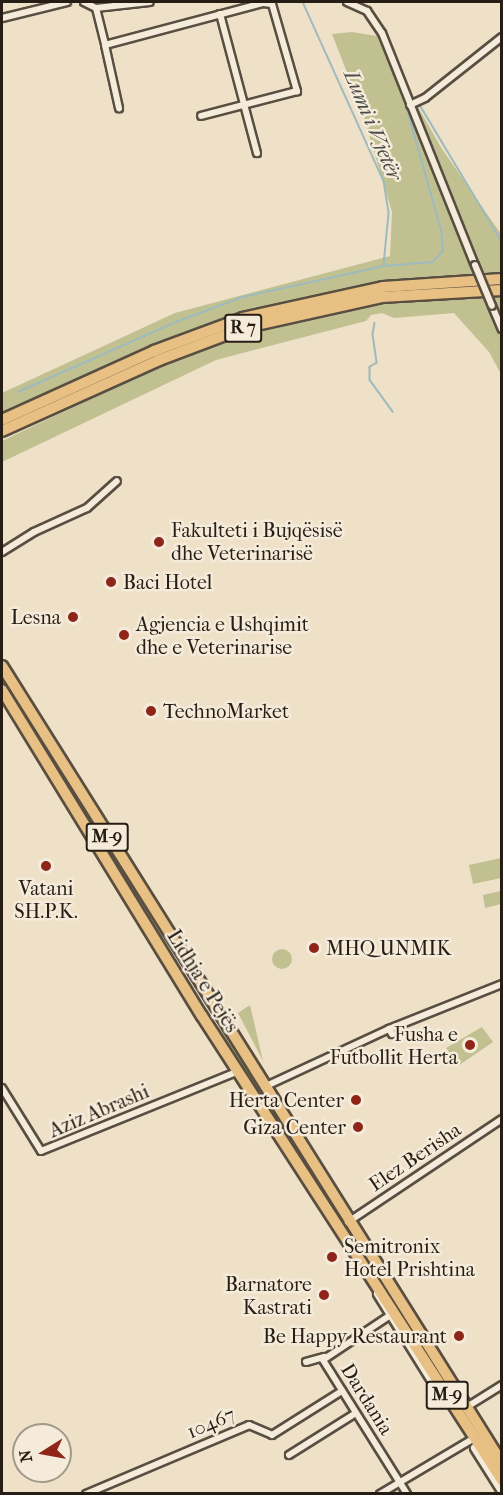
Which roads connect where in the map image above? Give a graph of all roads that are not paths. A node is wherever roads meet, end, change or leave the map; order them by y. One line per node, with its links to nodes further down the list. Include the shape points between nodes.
1 (67, 2): 7 (street)
2 (84, 2): 5 (street)
3 (150, 2): 5 (street)
4 (347, 2): 11 (street, via 367,11 378,24)
5 (96, 8): 9 (street)
6 (220, 15): 9 (street); 10 (street); 10 (street, via 272,4 297,91)
7 (2, 18)
8 (501, 37): 11 (street, via 425,98)
9 (105, 45): 12 (street)
10 (243, 105): 13 (street); 14 (street)
11 (410, 105): 17 (street, bridge)
12 (119, 108)
13 (201, 116)
14 (256, 153)
15 (501, 279): 18 (highway, R 7, via 383,287 262,312 177,341)
16 (501, 290): 19 (highway, R 7, via 382,297 246,327 159,360)
17 (501, 329)
18 (2, 420)
19 (2, 431)
20 (117, 481): 21 (street, via 87,508 34,532)
21 (2, 552)
22 (2, 666): 27 (highway, Lidhja e Pejës / M-9)
23 (2, 690): 25 (highway, Lidhja e Pejës / M-9)
24 (501, 984): 27 (street)
25 (239, 1071): 26 (street, Aziz Abrashi, via 41,1151); 30 (highway, Lidhja e Pejës / M-9)
26 (2, 1088)
27 (263, 1088): 29 (highway, Lidhja e Pejës / M-9)
28 (501, 1119): 29 (street, Elez Berisha)
29 (349, 1224): 30 (highway, Lidhja e Pejës / M-9); 36 (street, Lidhja e Pejës, via 358,1229)
30 (392, 1311): 31 (street, Dardania); 33 (highway, M-9); 41 (highway, M-9)
31 (324, 1357): 32 (street); 35 (street, Dardania)
32 (306, 1362)
33 (434, 1379): 38 (street); 42 (highway, M-9)
34 (501, 1385): 36 (street)
35 (342, 1391): 37 (street, Dardania); 45 (street, 10467, via 272,1435 249,1425)
36 (471, 1405): 39 (street, Lidhja e Pejës)
37 (356, 1413): 40 (street); 43 (street, Dardania)
38 (471, 1440): 43 (street); 44 (street)
39 (501, 1453)
40 (289, 1455)
41 (501, 1463)
42 (501, 1480)
43 (400, 1482): 46 (street); 47 (street, Dardania)
44 (501, 1491)
45 (86, 1494)
46 (380, 1494)
47 (407, 1494)

